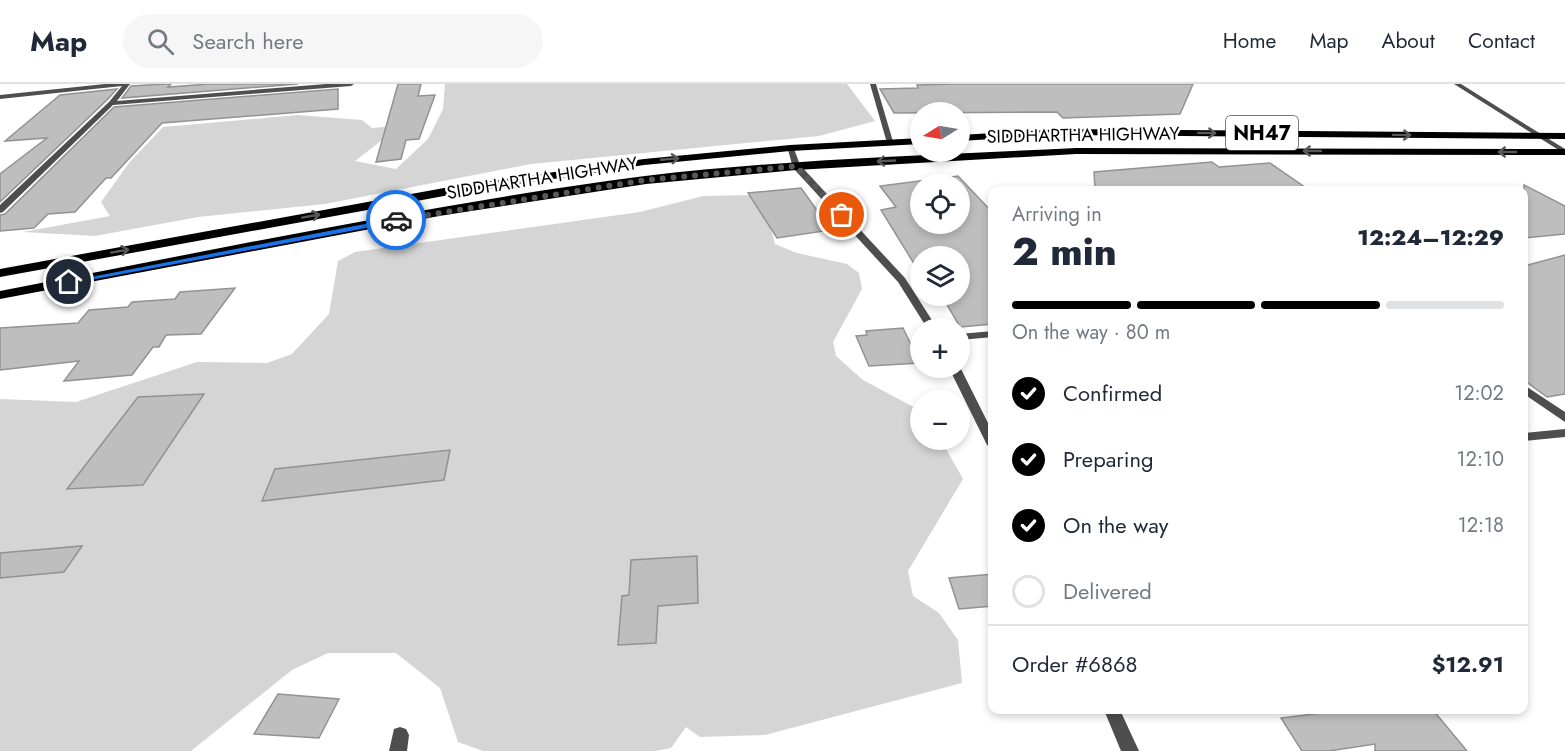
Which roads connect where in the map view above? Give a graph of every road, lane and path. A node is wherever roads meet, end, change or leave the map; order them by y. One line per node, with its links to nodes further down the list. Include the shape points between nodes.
1 (123, 84): 7 (street)
2 (127, 84): 8 (street)
3 (351, 84): 6 (street)
4 (873, 84): 13 (street)
5 (1457, 84): 9 (street)
6 (309, 86): 8 (street)
7 (0, 97)
8 (111, 103): 17 (street)
9 (1540, 136): 10 (highway, SIDDHARTHA HIGHWAY / NH47); 11 (highway, SIDDHARTHA HIGHWAY / NH47, one-way to 9, via 1062,132); 15 (street)
10 (1565, 136)
11 (970, 137)
12 (910, 142): 13 (highway, SIDDHARTHA HIGHWAY)
13 (891, 143): 14 (highway, SIDDHARTHA HIGHWAY)
14 (790, 148): 16 (street); 18 (highway, SIDDHARTHA HIGHWAY, one-way to 14, via 444,192 644,162)
15 (1565, 152): 16 (highway, SIDDHARTHA HIGHWAY / NH47, one-way to 16, via 1076,151)
16 (796, 166): 19 (highway, SIDDHARTHA HIGHWAY / NH47, via 646,180 439,212); 20 (street, via 902,280)
17 (0, 210)
18 (0, 273)
19 (0, 295)
20 (926, 318)
21 (988, 334): 22 (street)
22 (970, 336)
23 (960, 378): 27 (street)
24 (1528, 392): 25 (street)
25 (1565, 418)
26 (1565, 433): 28 (street)
27 (988, 435)
28 (1528, 437)
29 (1114, 714): 30 (street)
30 (1130, 751)

